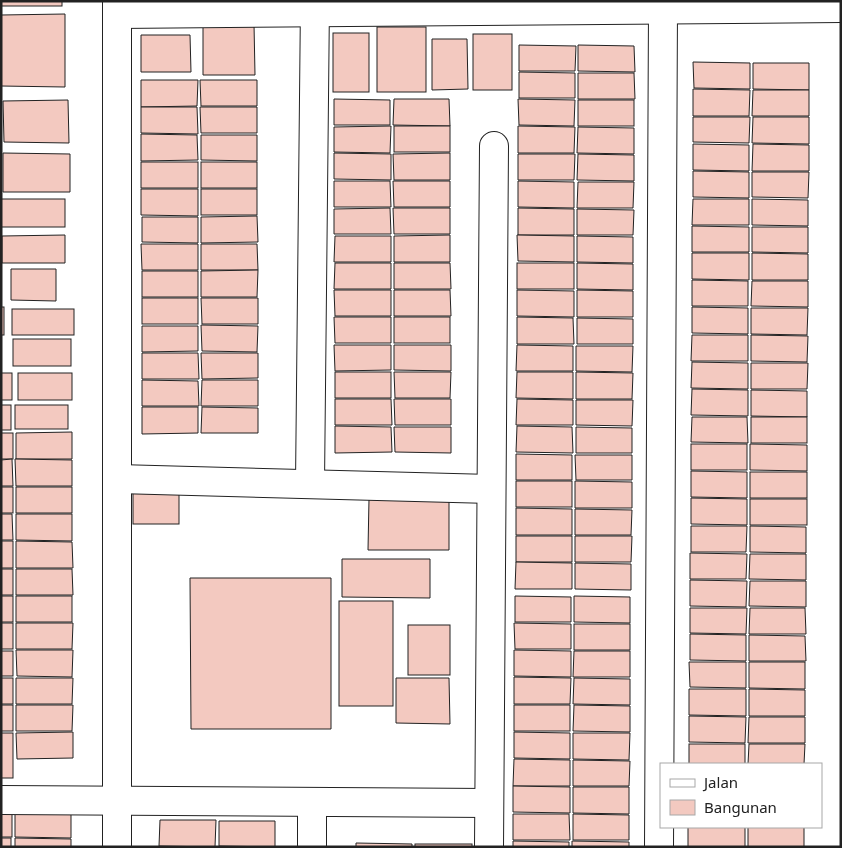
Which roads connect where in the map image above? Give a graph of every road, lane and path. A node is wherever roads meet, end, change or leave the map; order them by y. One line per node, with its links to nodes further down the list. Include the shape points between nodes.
1 (315, 6): 2 (street); 3 (street); 8 (street)
2 (508, 6): 4 (street)
3 (118, 7): 7 (street)
4 (663, 8): 5 (street); 17 (street)
5 (841, 8)
6 (494, 146): 9 (street)
7 (118, 479): 8 (street); 11 (street)
8 (310, 484): 9 (street)
9 (491, 489): 13 (street)
10 (1, 800): 11 (street)
11 (119, 802): 12 (street); 14 (street)
12 (312, 802): 13 (street); 15 (street)
13 (489, 803): 16 (street)
14 (117, 847)
15 (312, 847)
16 (489, 847)
17 (659, 847)

